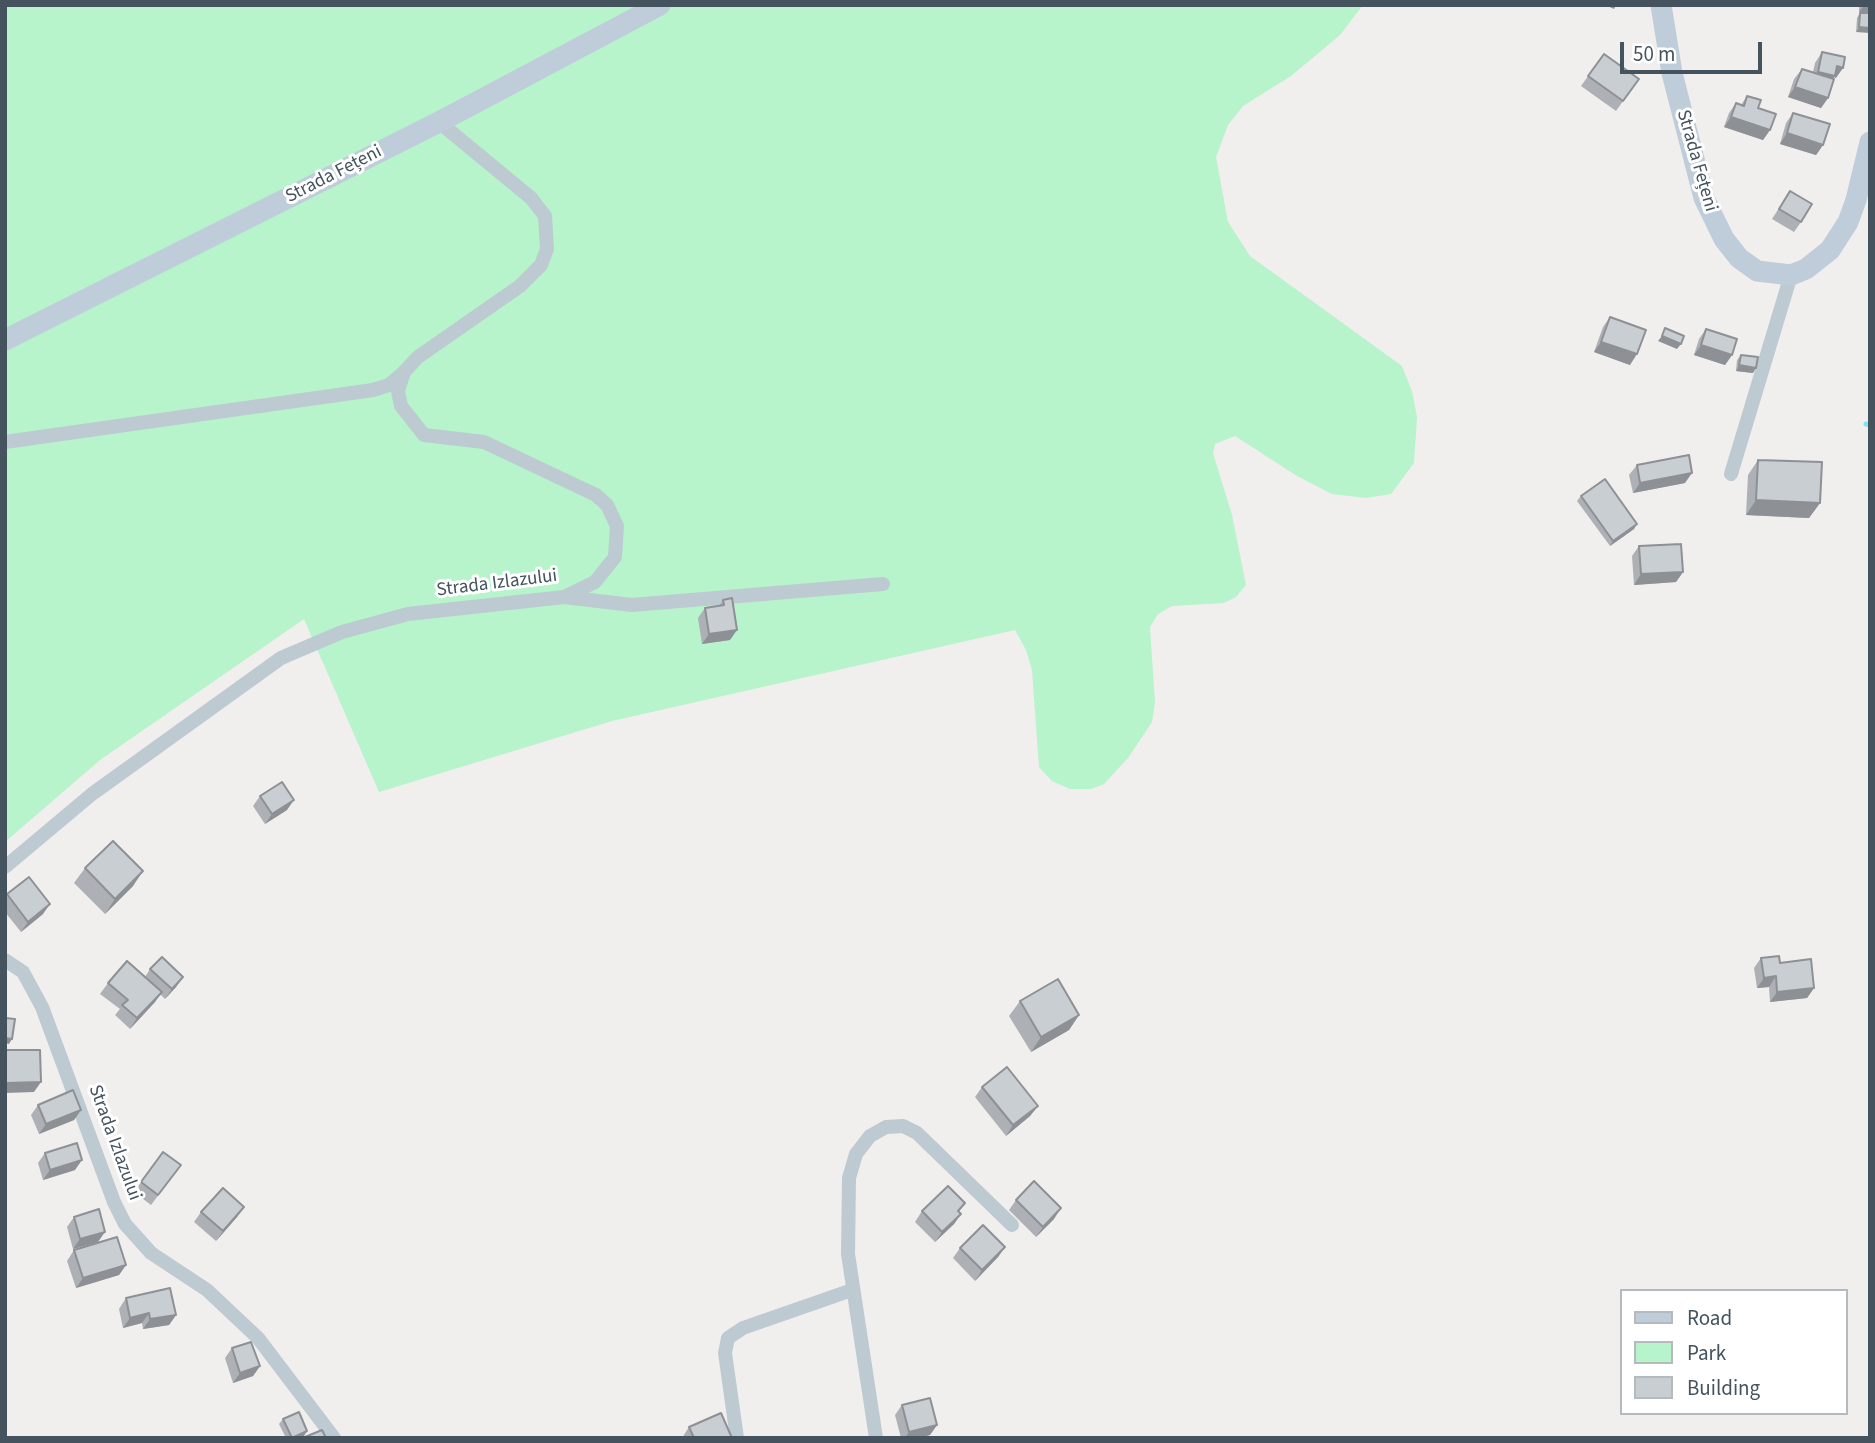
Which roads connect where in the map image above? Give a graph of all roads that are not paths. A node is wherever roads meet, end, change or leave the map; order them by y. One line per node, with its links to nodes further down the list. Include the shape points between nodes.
1 (660, 5): 3 (street, Strada Fețeni)
2 (1661, 5): 5 (street, Strada Fețeni, via 1695,170 1714,221 1739,258 1757,271)
3 (439, 122): 6 (street, Strada Fețeni); 7 (street, via 531,198 545,216 547,249 541,265 520,285 418,356)
4 (1870, 142): 5 (street, via 1856,200 1839,238 1819,261)
5 (1791, 275): 9 (street)
6 (5, 340)
7 (404, 372): 8 (street, via 389,385 362,392); 11 (street, Strada Izlazului, via 398,391 401,406 424,435 484,442 566,479 607,505 617,526 615,557 595,582)
8 (5, 442)
9 (1731, 474)
10 (883, 584): 11 (street, via 632,605)
11 (564, 597): 12 (street, Strada Izlazului, via 408,614 313,642 258,672 92,794)
12 (5, 867)
13 (5, 960): 16 (street, Strada Izlazului, via 23,972 42,1007 125,1224 151,1253 208,1290 250,1330)
14 (1012, 1225): 15 (street, via 917,1133 903,1126 886,1127 870,1136 856,1154 849,1178)
15 (852, 1290): 17 (street, via 743,1328 728,1338 725,1353); 18 (street)
16 (334, 1438)
17 (737, 1438)
18 (876, 1438)

